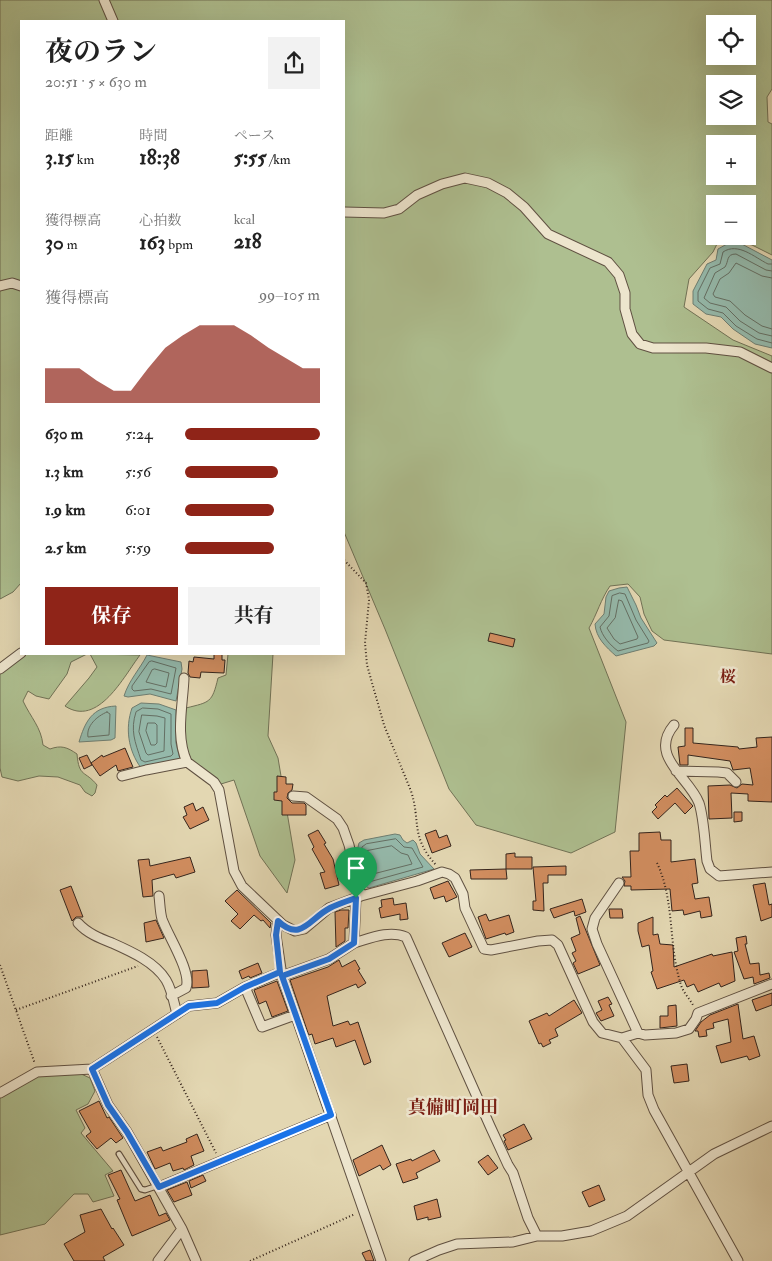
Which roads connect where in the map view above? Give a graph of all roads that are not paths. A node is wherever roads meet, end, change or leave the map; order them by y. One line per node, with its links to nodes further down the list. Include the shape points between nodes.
1 (104, 0): 2 (street)
2 (113, 20)
3 (345, 212): 6 (street, via 384,213 399,209 417,195 464,178 488,183 519,203 548,234 608,262 619,275 625,293 624,309 632,334 640,344 653,348 740,352)
4 (0, 286): 5 (street)
5 (20, 286)
6 (772, 368)
7 (20, 655): 8 (street)
8 (0, 669)
9 (184, 678): 11 (street, via 180,740)
10 (674, 726): 12 (street, via 668,733 667,757)
11 (187, 762): 13 (street); 20 (street, via 214,782 219,790 234,871 242,886)
12 (676, 771): 14 (street, via 727,773); 16 (street, via 700,804 710,869 719,876)
13 (122, 776)
14 (736, 782)
15 (293, 796): 19 (street, via 306,797 337,819 343,828)
16 (772, 872)
17 (619, 883): 29 (street, via 595,918 592,929)
18 (159, 896): 26 (street, via 162,918 188,983 186,988)
19 (358, 897): 20 (street, via 329,908 304,929 296,931); 22 (street); 30 (street, via 442,872 449,874 455,878 463,894 465,908 484,949 552,940 558,945 593,1022 602,1034)
20 (278, 921): 23 (street, via 276,935)
21 (78, 923): 26 (street, via 159,970)
22 (354, 943): 23 (street, via 329,959); 39 (street, via 397,933 406,937 497,1142 514,1173)
23 (281, 974): 25 (street); 28 (street)
24 (772, 984): 29 (street, via 698,1013 689,1029 676,1033)
25 (245, 987): 27 (street, via 217,1003 189,1006); 28 (street, via 262,1027)
26 (171, 996): 27 (street)
27 (177, 1014): 31 (street)
28 (295, 1014): 33 (street)
29 (638, 1033): 30 (street)
30 (622, 1038): 36 (street, via 646,1070 648,1095 654,1110)
31 (92, 1069): 32 (street, via 37,1072); 37 (street, via 108,1105)
32 (0, 1094)
33 (331, 1115): 37 (street); 42 (street)
34 (772, 1126): 36 (street, via 714,1154)
35 (119, 1154): 37 (lane, via 141,1190)
36 (690, 1173): 39 (street, via 627,1216 591,1232); 44 (street)
37 (159, 1186): 38 (street)
38 (182, 1229): 40 (street); 41 (street)
39 (537, 1236): 43 (street, via 514,1242 457,1244)
40 (158, 1261)
41 (196, 1261)
42 (381, 1261)
43 (414, 1261)
44 (738, 1261)

